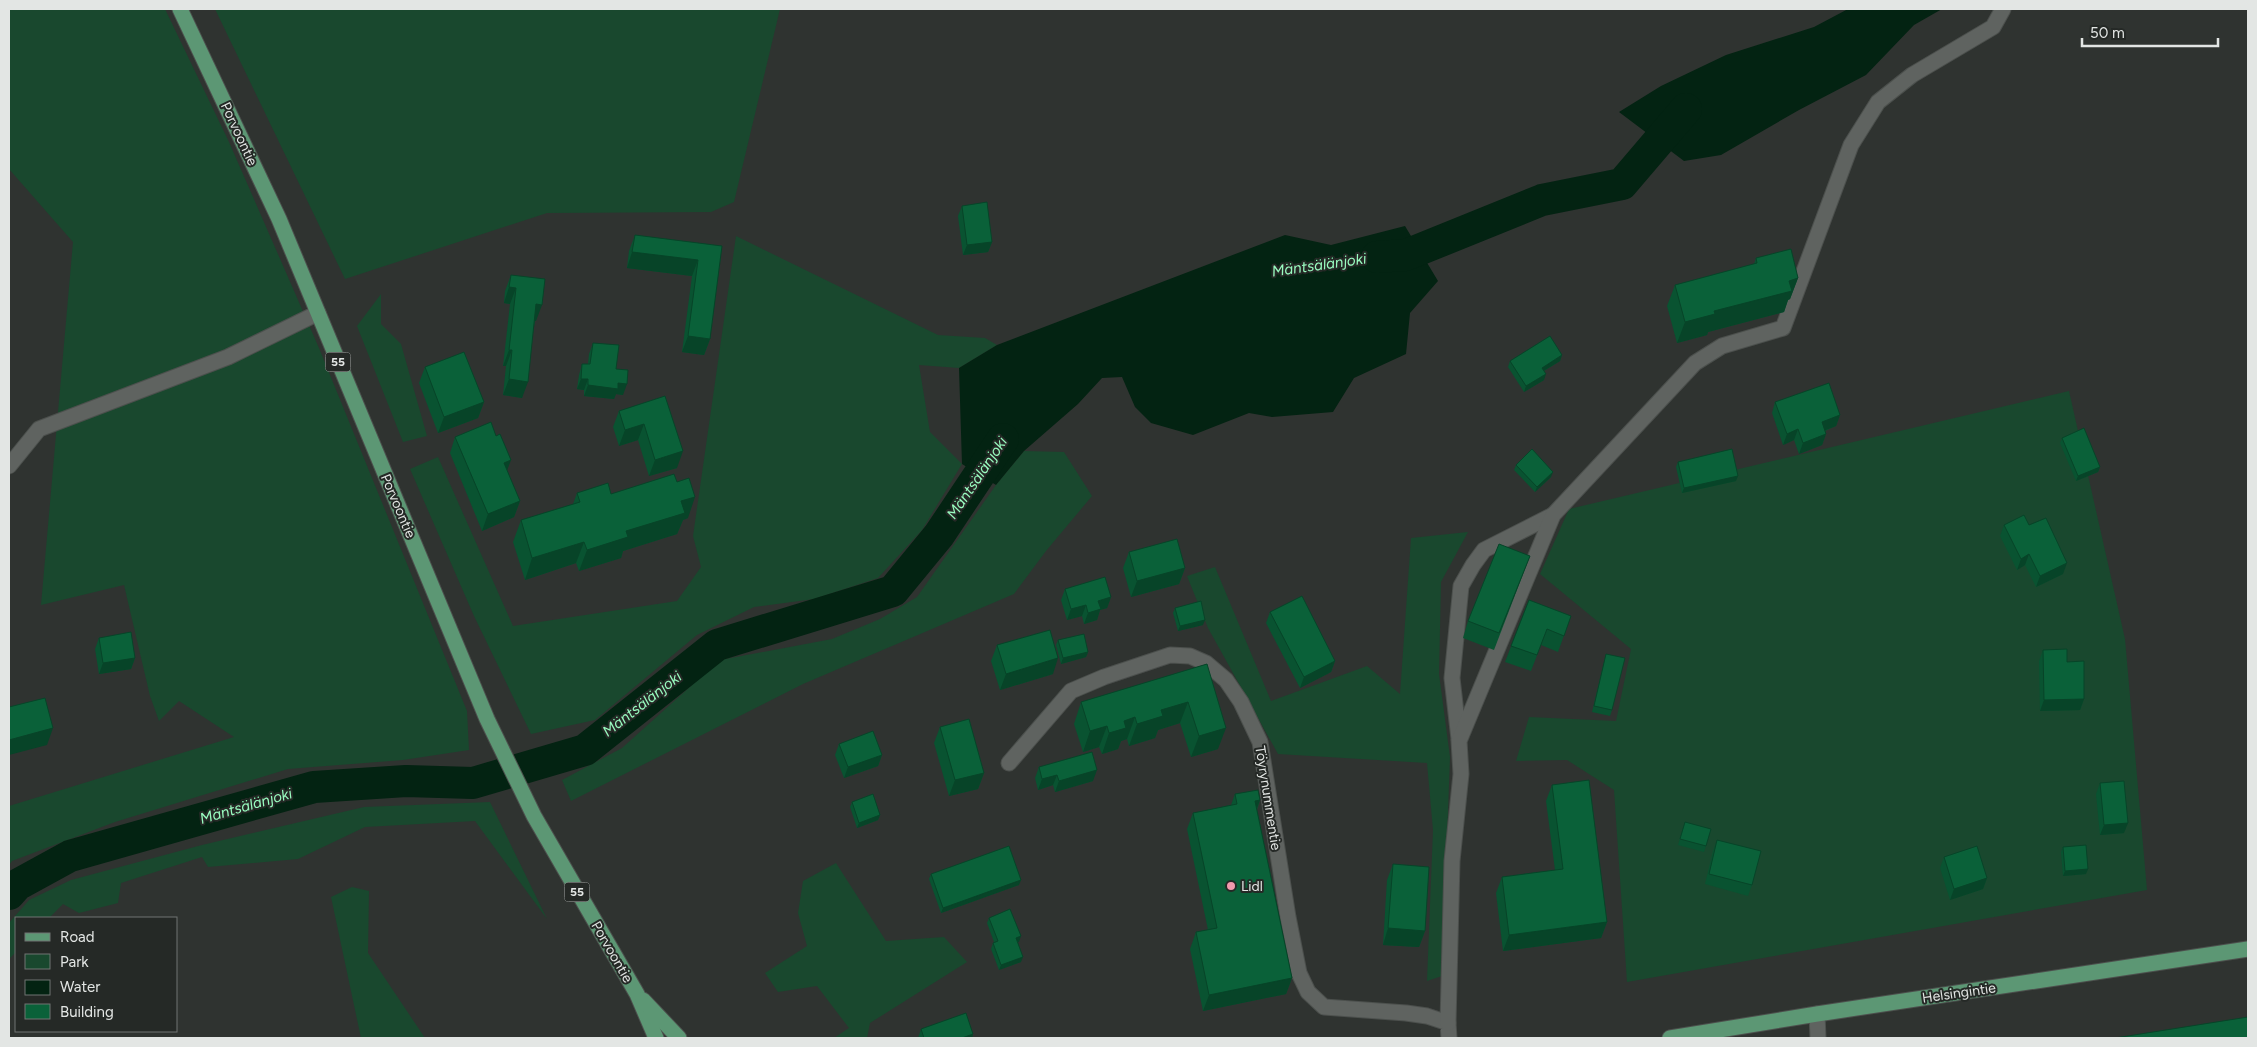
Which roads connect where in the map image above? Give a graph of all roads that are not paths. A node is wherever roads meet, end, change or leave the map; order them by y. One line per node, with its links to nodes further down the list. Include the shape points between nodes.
1 (180, 9): 3 (main road, Porvoontie / 55, via 279,219)
2 (2003, 9): 5 (street, via 1993,27 1912,75 1878,102 1851,145 1782,328 1722,346 1695,364)
3 (318, 313): 4 (street, via 228,358 40,429); 9 (main road, Porvoontie / 55, via 487,719 534,816)
4 (9, 466)
5 (1553, 515): 6 (street); 6 (street, via 1484,550 1461,586 1452,678)
6 (1460, 741): 11 (street, via 1461,774 1452,861)
7 (1009, 763): 11 (street, Töyrynummentie, via 1071,691 1170,655 1190,656 1206,663 1226,680 1260,742 1288,917 1299,973 1308,992 1324,1007 1427,1016)
8 (2248, 949): 10 (main road, Helsingintie)
9 (637, 994): 12 (main road, Porvoontie / 55); 13 (main road, Porvoontie / 55)
10 (1818, 1014): 14 (main road, Helsingintie); 15 (street)
11 (1449, 1031)
12 (656, 1038)
13 (678, 1038)
14 (1670, 1038)
15 (1818, 1038)

